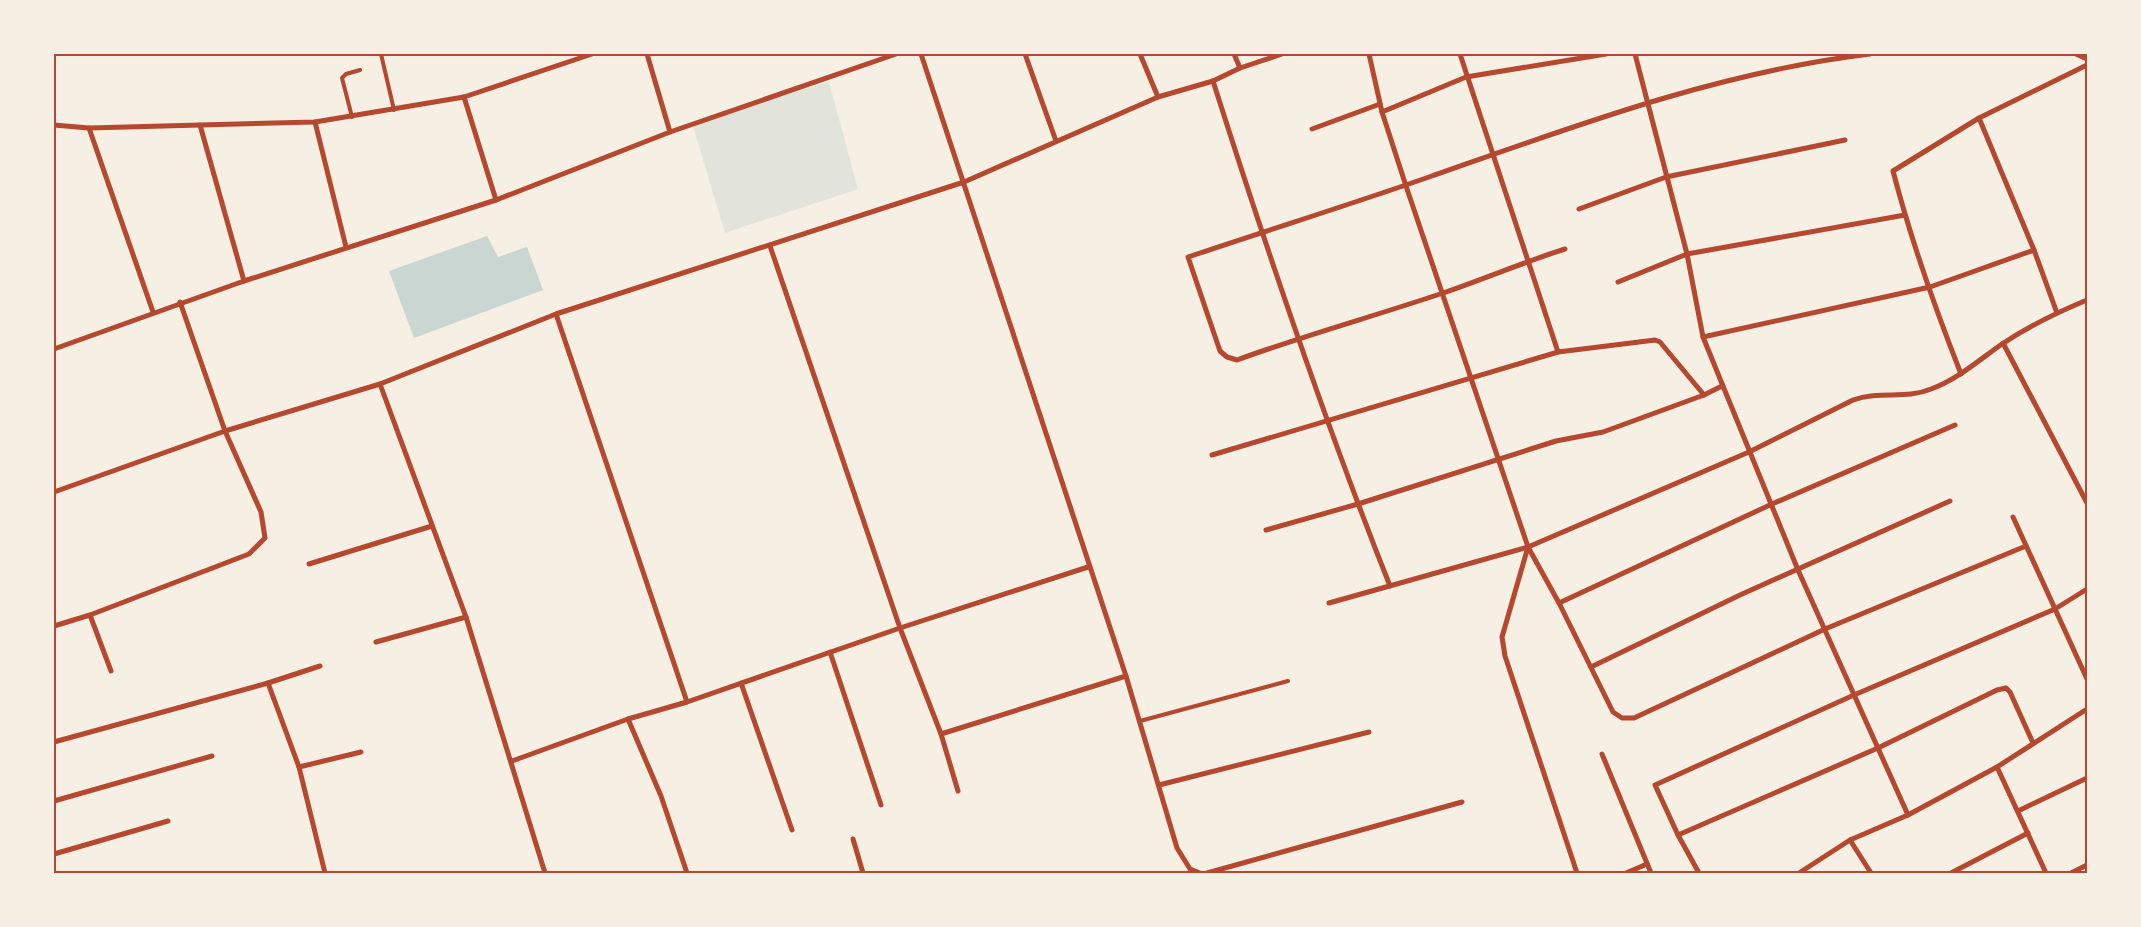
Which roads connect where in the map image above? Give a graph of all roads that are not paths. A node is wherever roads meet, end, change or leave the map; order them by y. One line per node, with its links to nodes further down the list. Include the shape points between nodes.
1 (381, 54): 26 (lane)
2 (592, 54): 22 (street)
3 (647, 54): 35 (street)
4 (896, 54): 35 (street)
5 (921, 54): 40 (street)
6 (1025, 54): 37 (street)
7 (1140, 54): 23 (street)
8 (1234, 54): 18 (street)
9 (1282, 54): 18 (street)
10 (1369, 54): 24 (street)
11 (1460, 54): 20 (street)
12 (1606, 54): 20 (street)
13 (1635, 54): 25 (street)
14 (1870, 54): 25 (street, via 1740,77)
15 (2076, 54): 16 (street)
16 (2087, 59)
17 (2087, 64): 29 (street)
18 (1240, 68): 21 (street)
19 (360, 70): 28 (lane, via 342,78)
20 (1466, 77): 27 (street); 38 (street)
21 (1213, 81): 23 (street); 45 (street)
22 (464, 97): 26 (street); 42 (street)
23 (1158, 97): 37 (street)
24 (1380, 104): 27 (street); 34 (street)
25 (1646, 104): 38 (street); 39 (street)
26 (394, 110): 28 (street)
27 (1382, 112): 41 (street)
28 (352, 116): 30 (street)
29 (1979, 118): 44 (street, via 1893,171); 49 (street)
30 (315, 122): 32 (street); 47 (street)
31 (54, 125): 33 (street)
32 (200, 125): 33 (street); 52 (street)
33 (88, 128): 58 (street)
34 (1312, 129)
35 (670, 132): 42 (street)
36 (1845, 140): 39 (street)
37 (1056, 141): 40 (street)
38 (1494, 155): 41 (street); 51 (street)
39 (1666, 177): 43 (street); 50 (street)
40 (964, 182): 46 (street); 88 (street)
41 (1406, 186): 45 (street); 55 (street)
42 (496, 200): 47 (street)
43 (1579, 210)
44 (1905, 215): 50 (street); 54 (street)
45 (1262, 232): 62 (street); 62 (street, via 1188,256 1220,350 1237,360)
46 (770, 246): 60 (street); 98 (street)
47 (346, 247): 52 (street)
48 (1565, 249): 51 (street)
49 (2034, 250): 54 (street); 59 (street)
50 (1688, 254): 53 (street); 61 (street)
51 (1529, 260): 55 (street); 65 (street)
52 (244, 281): 57 (street)
53 (1618, 282)
54 (1930, 287): 61 (street); 66 (street)
55 (1443, 293): 62 (street); 67 (street)
56 (2087, 300): 59 (street)
57 (180, 302): 58 (street); 73 (street)
58 (153, 312): 64 (street)
59 (2057, 313): 63 (street)
60 (556, 314): 68 (street); 111 (street)
61 (1703, 336): 69 (street)
62 (1298, 337): 71 (street)
63 (2003, 344): 66 (street); 79 (street)
64 (54, 348)
65 (1558, 352): 67 (street); 70 (street, via 1655,340 1664,346)
66 (1961, 374): 74 (street, via 1931,390 1907,395 1866,395 1852,400)
67 (1471, 376): 71 (street); 76 (street)
68 (380, 384): 73 (street); 83 (street)
69 (1722, 386): 70 (street); 74 (street)
70 (1704, 395): 76 (street, via 1603,432 1556,441)
71 (1328, 420): 75 (street); 80 (street)
72 (1955, 425): 81 (street)
73 (225, 431): 77 (street); 95 (street, via 261,512 265,538 249,554)
74 (1749, 452): 81 (street); 86 (street)
75 (1212, 455)
76 (1498, 458): 80 (street); 86 (street)
77 (54, 492)
78 (1950, 501): 89 (street)
79 (2087, 503)
80 (1358, 504): 84 (street); 90 (street)
81 (1772, 504): 89 (street); 93 (street)
82 (2013, 517): 85 (street)
83 (432, 526): 87 (street); 96 (street)
84 (1266, 530)
85 (2026, 546): 94 (street); 99 (street)
86 (1528, 547): 90 (street); 93 (street); 149 (street, via 1502,637 1505,656)
87 (309, 564)
88 (1088, 567): 98 (street); 105 (street)
89 (1798, 570): 99 (street); 103 (street)
90 (1390, 586): 92 (street)
91 (2087, 589): 94 (street)
92 (1329, 603)
93 (1560, 603): 103 (street)
94 (2055, 609): 106 (street); 110 (street)
95 (90, 615): 97 (street); 104 (street)
96 (466, 617): 100 (street); 123 (street)
97 (54, 626)
98 (900, 628): 101 (street); 116 (street)
99 (1825, 629): 103 (street, via 1634,718 1622,718 1613,712); 110 (street)
100 (376, 642)
101 (830, 652): 108 (street); 131 (street)
102 (320, 666): 109 (street)
103 (1591, 667)
104 (111, 671)
105 (1126, 676): 114 (street); 116 (street)
106 (2087, 679)
107 (1288, 680): 114 (lane)
108 (741, 683): 111 (street); 135 (street)
109 (268, 684): 117 (street); 124 (street)
110 (1854, 695): 119 (street); 137 (street, via 1655,786)
111 (688, 702): 113 (street)
112 (2087, 709): 118 (street)
113 (628, 719): 123 (street); 145 (street, via 661,796)
114 (1140, 721): 127 (street)
115 (1369, 732): 127 (street)
116 (941, 734): 128 (street)
117 (54, 742)
118 (2033, 743): 119 (street, via 2006,688); 125 (street)
119 (1878, 748): 133 (street); 137 (street)
120 (361, 752): 124 (street)
121 (1602, 754): 141 (street)
122 (212, 756): 129 (street)
123 (512, 761): 144 (street)
124 (299, 767): 143 (street)
125 (1997, 767): 132 (street); 133 (street)
126 (2087, 778): 132 (street)
127 (1159, 785): 147 (street, via 1177,848 1190,869)
128 (958, 791)
129 (54, 801)
130 (1462, 802): 148 (street)
131 (881, 805)
132 (2018, 811): 136 (street)
133 (1908, 815): 139 (street)
134 (168, 822): 140 (street)
135 (792, 830)
136 (2028, 833): 155 (street); 156 (street)
137 (1678, 835): 152 (street)
138 (853, 839): 146 (street)
139 (1850, 840): 153 (street); 154 (street)
140 (54, 854)
141 (1647, 864): 150 (street); 151 (street)
142 (2087, 865): 157 (street)
143 (326, 873)
144 (545, 873)
145 (687, 873)
146 (863, 873)
147 (1200, 873)
148 (1207, 873)
149 (1578, 873)
150 (1626, 873)
151 (1651, 873)
152 (1699, 873)
153 (1799, 873)
154 (1871, 873)
155 (1951, 873)
156 (2046, 873)
157 (2071, 873)

